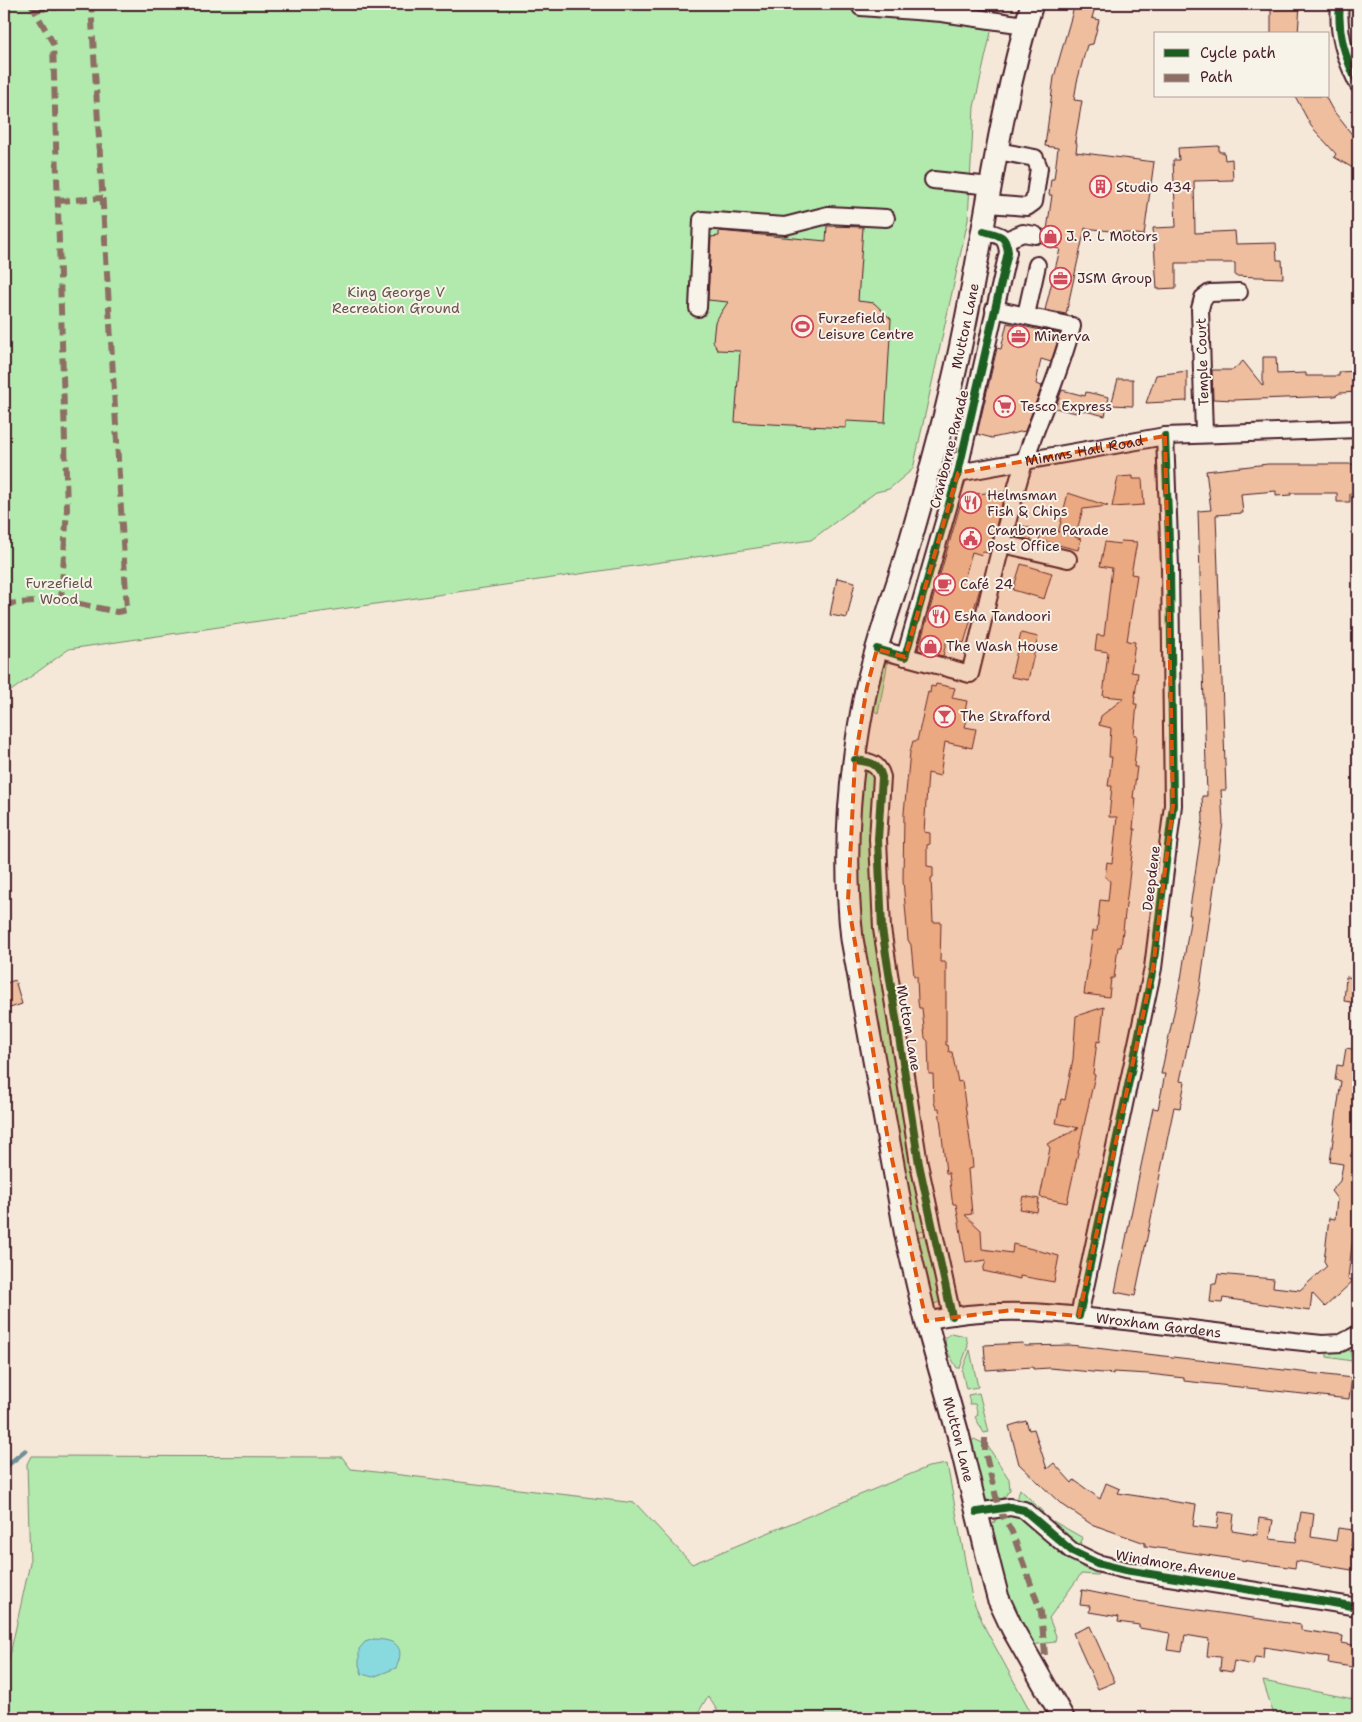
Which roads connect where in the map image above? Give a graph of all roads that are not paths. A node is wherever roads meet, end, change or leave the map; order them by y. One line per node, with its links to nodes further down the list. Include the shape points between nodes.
1 (860, 4): 4 (street, via 861,7 942,13)
2 (1032, 4): 4 (main road, Mutton Lane)
3 (1340, 4): 5 (street, via 1338,19 1344,54)
4 (1025, 26): 6 (main road, Mutton Lane)
5 (1358, 84)
6 (997, 150): 8 (main road, Mutton Lane); 8 (street, via 1035,158 1039,168 1034,202 1027,207)
7 (933, 180): 8 (street)
8 (989, 195): 10 (main road, Mutton Lane)
9 (886, 218): 15 (street, via 828,215 785,226 702,220)
10 (984, 231): 12 (street); 25 (main road, Mutton Lane, via 954,378 931,469)
11 (1035, 235): 12 (street, via 1023,233)
12 (1006, 240): 16 (street, Cranborne Parade, via 1008,252)
13 (1036, 265): 17 (street)
14 (1238, 292): 19 (street, Temple Court, via 1210,294 1203,298 1200,309)
15 (698, 308)
16 (994, 309): 17 (street); 22 (street, Cranborne Parade)
17 (1026, 315): 21 (street, via 1072,326 1064,361 1048,393)
18 (1358, 429): 19 (street, Mimms Hall Road)
19 (1204, 433): 20 (street, Mimms Hall Road)
20 (1165, 436): 21 (street, Mimms Hall Road); 29 (street, Deepdene, via 1173,806 1153,968)
21 (1026, 459): 22 (street, Mimms Hall Road); 23 (street)
22 (958, 473): 26 (street, Cranborne Parade)
23 (1003, 544): 24 (street); 26 (street, via 970,674)
24 (1068, 559)
25 (877, 649): 26 (street); 27 (main road, Mutton Lane, via 866,687)
26 (905, 657)
27 (855, 760): 28 (street, Mutton Lane, via 874,763 882,777 878,884 888,982 920,1164); 30 (main road, Mutton Lane, via 848,868 852,939 904,1226)
28 (952, 1316): 29 (street, Wroxham Gardens, via 1012,1310); 30 (street, Wroxham Gardens)
29 (1079, 1316): 31 (street, Wroxham Gardens, via 1322,1344 1342,1343)
30 (926, 1321): 32 (main road, Mutton Lane)
31 (1358, 1334)
32 (977, 1512): 33 (street, Windmore Avenue, via 1010,1507 1024,1510 1072,1551 1097,1563 1125,1570); 34 (main road, Mutton Lane, via 998,1598)
33 (1358, 1607)
34 (1063, 1718)

